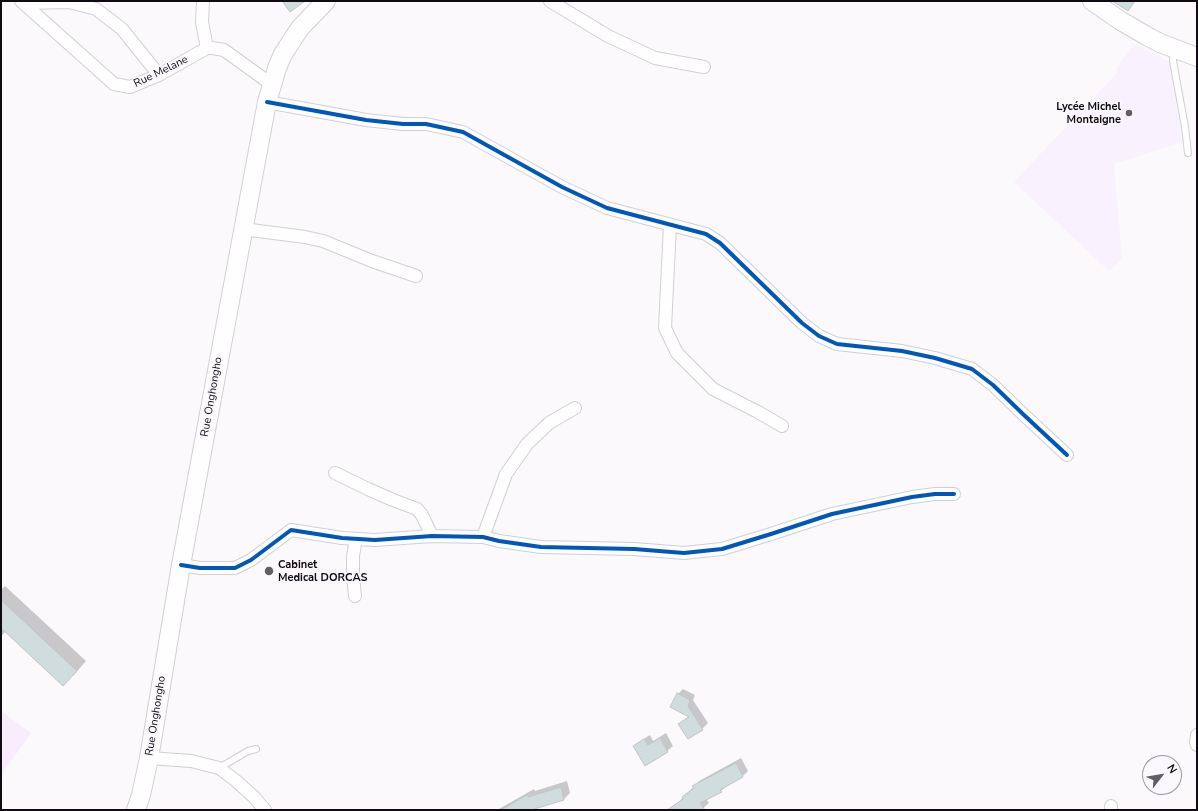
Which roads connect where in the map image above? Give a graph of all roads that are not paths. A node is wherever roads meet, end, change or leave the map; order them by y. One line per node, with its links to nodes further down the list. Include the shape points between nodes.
1 (203, 1): 6 (street, via 202,22)
2 (326, 1): 11 (main road, Rue Onghongho, via 292,40 281,58)
3 (550, 1): 9 (street, via 608,36 655,58)
4 (1092, 1): 7 (main road, via 1155,41)
5 (22, 2): 10 (street, via 69,2 96,10 122,29); 10 (street, Rue Melane, via 114,84 130,88)
6 (207, 48): 10 (street, Rue Melane); 11 (street, via 224,50)
7 (1173, 48): 8 (main road); 13 (lane)
8 (1197, 57)
9 (704, 67)
10 (158, 76)
11 (271, 84): 12 (main road, Rue Onghongho)
12 (267, 102): 14 (street, via 366,120 426,124 462,132 562,187 607,208); 15 (main road, Rue Onghongho)
13 (1188, 153)
14 (670, 225): 18 (street, via 666,328 677,353 713,388); 19 (street, via 706,234 720,243 802,323 819,336 837,344 902,351 972,369 993,385)
15 (244, 229): 16 (street, via 323,241); 25 (main road, Rue Onghongho)
16 (416, 276)
17 (575, 408): 23 (street, via 549,423 527,444 506,474)
18 (782, 426)
19 (1067, 455)
20 (335, 473): 22 (street, via 417,509)
21 (954, 494): 23 (street, via 912,497 832,514 722,548 684,553 541,547)
22 (432, 536): 23 (street); 24 (street)
23 (483, 537)
24 (356, 539): 25 (street, via 291,530 251,560 235,568); 26 (street, via 353,556)
25 (181, 565): 30 (main road, Rue Onghongho)
26 (355, 596)
27 (1197, 735): 28 (street)
28 (1197, 745)
29 (256, 749): 31 (lane)
30 (149, 758): 31 (street, via 190,761); 32 (main road, Rue Onghongho)
31 (219, 768): 33 (street, via 254,797)
32 (136, 810)
33 (265, 810)

